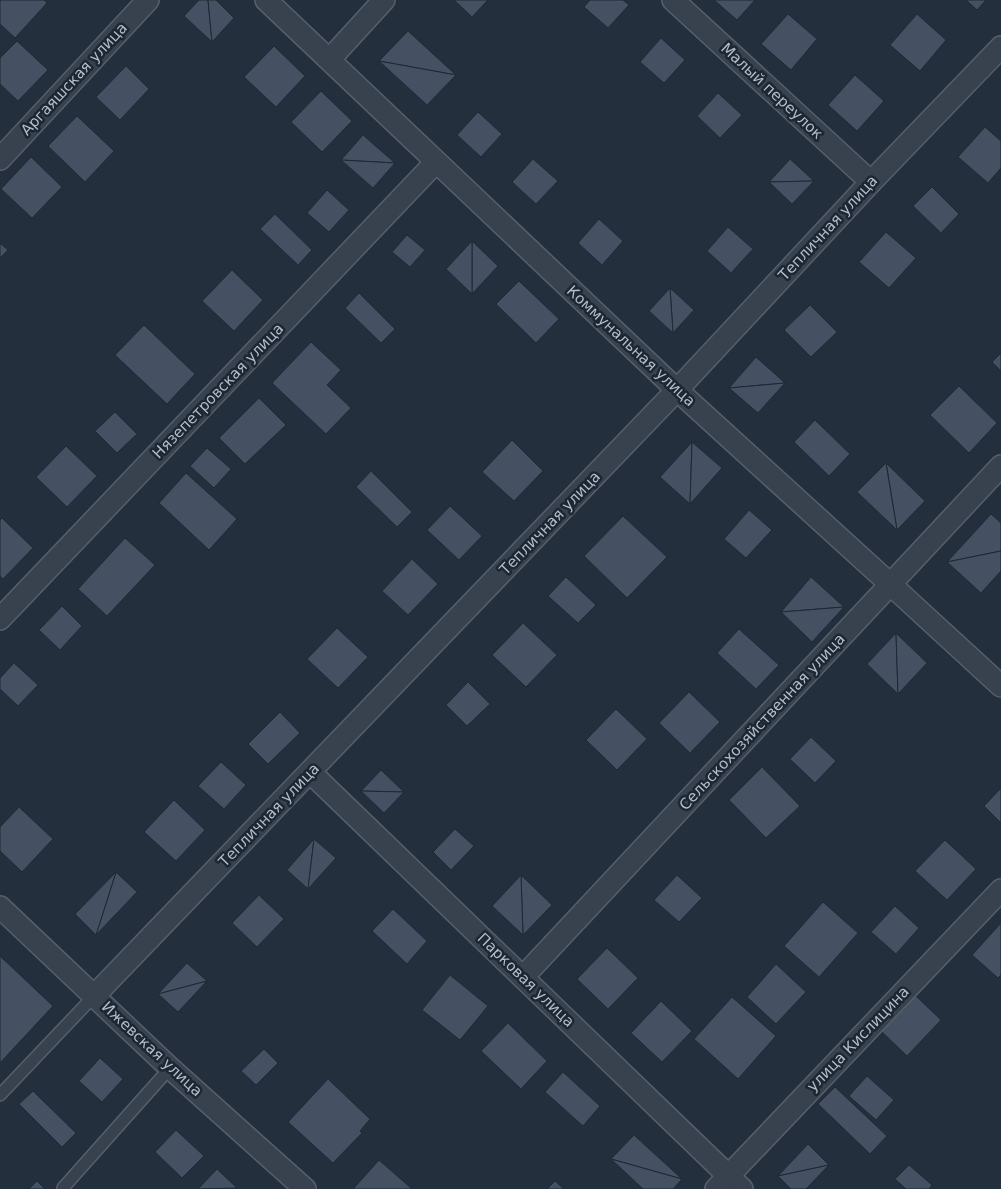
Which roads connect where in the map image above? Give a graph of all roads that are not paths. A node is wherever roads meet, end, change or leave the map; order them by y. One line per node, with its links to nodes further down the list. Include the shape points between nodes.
1 (148, 0): 7 (street, Аргаяшская улица)
2 (266, 0): 6 (street, Коммунальная улица)
3 (384, 0): 6 (street)
4 (673, 0): 9 (street, Малый переулок)
5 (1001, 47): 9 (street, Тепличная улица)
6 (330, 59): 8 (street, Коммунальная улица)
7 (0, 159)
8 (436, 162): 10 (street, Коммунальная улица); 13 (street, Нязепетровская улица)
9 (870, 182): 10 (street, Тепличная улица)
10 (677, 390): 12 (street, Коммунальная улица); 15 (street, Тепличная улица)
11 (1001, 466): 12 (street, Сельскохозяйственная улица)
12 (890, 584): 14 (street, Коммунальная улица); 18 (street, Сельскохозяйственная улица)
13 (0, 619)
14 (1001, 686)
15 (310, 772): 18 (street, Парковая улица); 19 (street, Тепличная улица)
16 (1001, 890): 22 (street, улица Кислицина)
17 (0, 907): 19 (street, Ижевская улица)
18 (523, 977): 22 (street, Парковая улица)
19 (95, 996): 20 (street, Ижевская улица); 21 (lane)
20 (170, 1068): 23 (lane); 24 (street, Ижевская улица)
21 (0, 1095)
22 (729, 1185)
23 (63, 1188)
24 (305, 1189)

